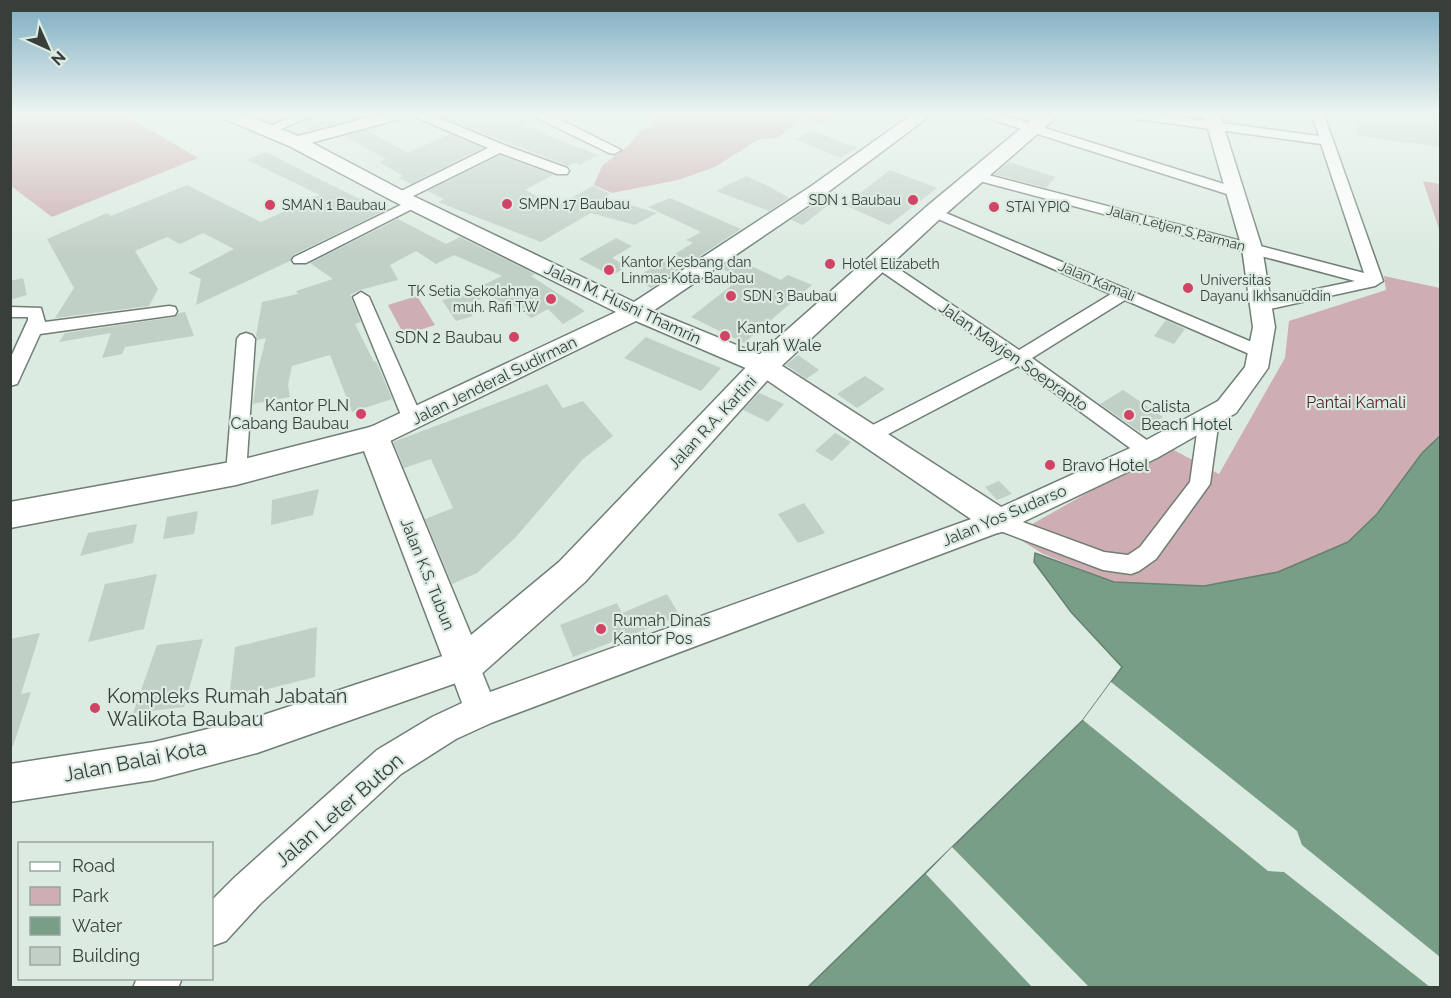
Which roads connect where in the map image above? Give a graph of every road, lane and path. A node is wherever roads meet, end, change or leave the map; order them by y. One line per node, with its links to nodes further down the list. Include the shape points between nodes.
1 (333, 162): 12 (main road, Jalan M. Husni Thamrin)
2 (475, 162): 12 (street)
3 (536, 162): 9 (street)
4 (858, 162): 23 (main road, Jalan Jenderal Sudirman)
5 (994, 162): 10 (highway, Jalan R.A. Kartini)
6 (1151, 162): 11 (street)
7 (1227, 162): 11 (street, Jalan Yos Sudarso)
8 (1333, 162): 17 (street)
9 (562, 171)
10 (977, 176): 13 (highway, Jalan R.A. Kartini); 14 (street, Jalan Letjen S Parman)
11 (1235, 192): 14 (street, Jalan Yos Sudarso)
12 (406, 200): 15 (street); 23 (main road, Jalan M. Husni Thamrin)
13 (934, 212): 16 (highway, Jalan R.A. Kartini); 18 (street, Jalan Kamali)
14 (1252, 248): 17 (street, Jalan Letjen S Parman); 20 (street, Jalan Yos Sudarso)
15 (300, 260)
16 (878, 262): 27 (street, Jalan Mayjen Soeprapto); 28 (highway, Jalan R.A. Kartini)
17 (1375, 281): 20 (street)
18 (1125, 293): 26 (street, Jalan Kamali); 27 (street)
19 (361, 297): 31 (street)
20 (1262, 306): 26 (street, Jalan Yos Sudarso)
21 (169, 311): 24 (street)
22 (10, 312): 24 (street, via 36,313)
23 (635, 312): 28 (main road, Jalan M. Husni Thamrin); 31 (main road, Jalan Jenderal Sudirman)
24 (34, 328): 29 (street)
25 (246, 339): 35 (street)
26 (1260, 352): 30 (street, Jalan Yos Sudarso, via 1247,382 1227,407)
27 (1019, 358): 32 (street); 34 (street, Jalan Mayjen Soeprapto)
28 (764, 366): 32 (main road, Jalan M. Husni Thamrin); 38 (highway, Jalan R.A. Kartini, via 572,572)
29 (10, 380)
30 (1209, 419): 34 (street, Jalan Yos Sudarso); 37 (street, via 1200,484 1148,553 1131,565 1103,561)
31 (413, 420): 33 (main road, Jalan Jenderal Sudirman)
32 (868, 436): 37 (main road, Jalan M. Husni Thamrin)
33 (374, 437): 35 (highway, Jalan Jenderal Sudirman); 38 (highway, Jalan K.S. Tubun)
34 (1148, 451): 37 (street, Jalan Yos Sudarso)
35 (236, 473): 36 (highway, Jalan Jenderal Sudirman)
36 (10, 515)
37 (998, 521): 39 (street, Jalan Yos Sudarso)
38 (464, 665): 39 (street, Jalan K.S. Tubun); 40 (main road, Jalan Balai Kota, via 257,735 154,761)
39 (481, 711): 41 (street, Jalan Leter Buton, via 444,728 389,762)
40 (10, 783)
41 (213, 926)

